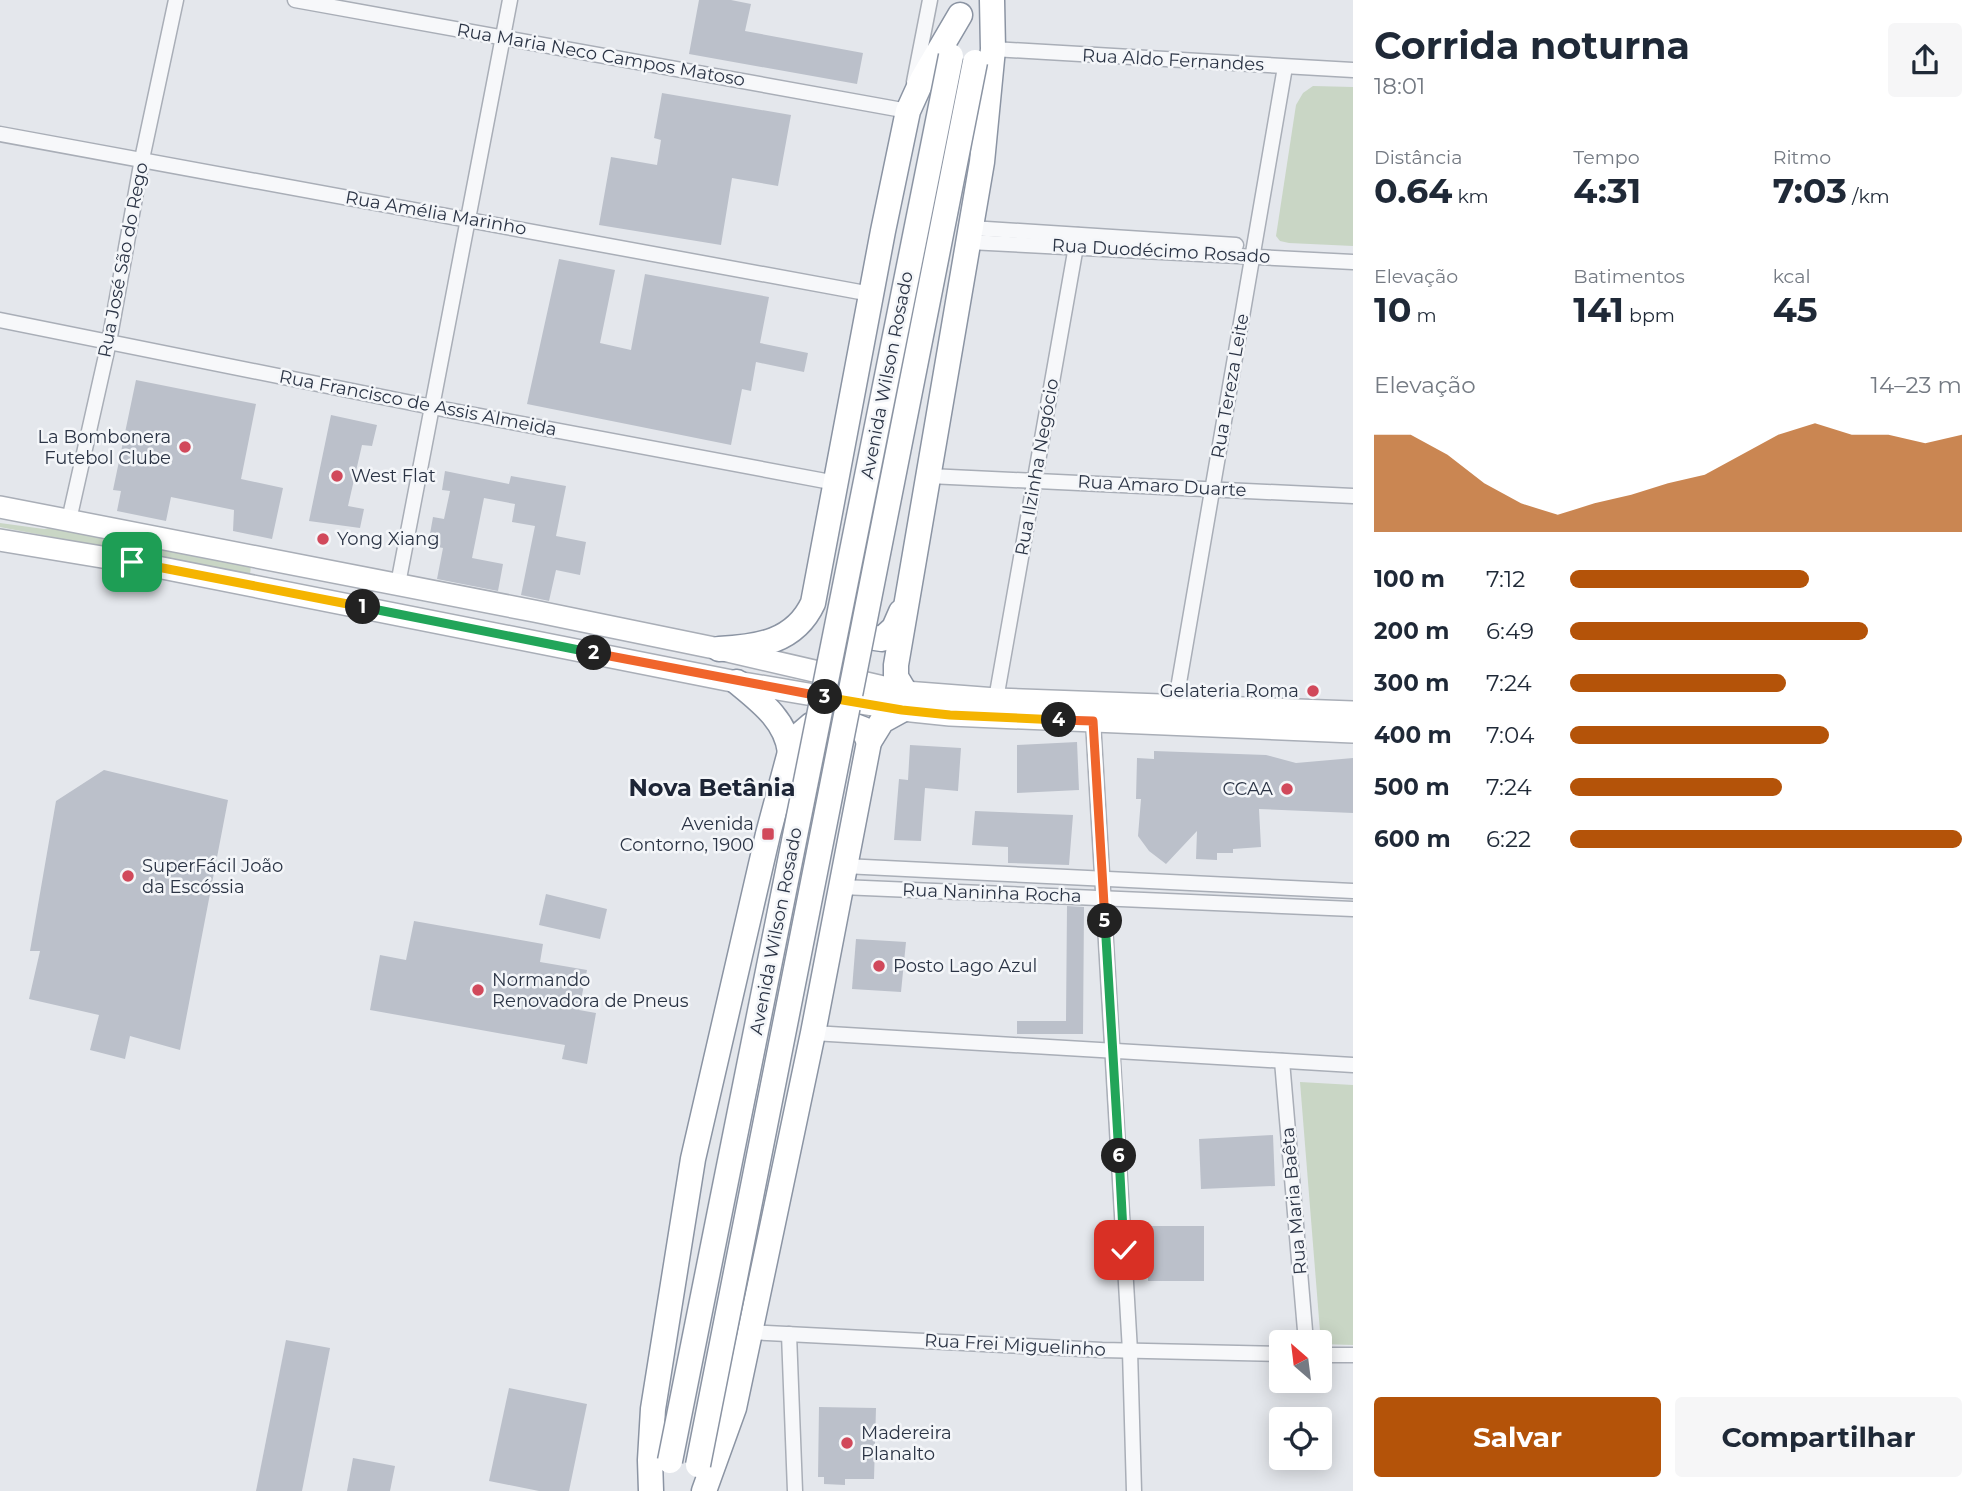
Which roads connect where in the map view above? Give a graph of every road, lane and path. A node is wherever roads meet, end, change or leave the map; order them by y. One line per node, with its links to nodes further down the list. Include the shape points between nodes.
1 (176, 0): 13 (street, Rua José São do Rego)
2 (295, 0): 7 (street, Rua Maria Neco Campos Matoso)
3 (510, 0): 7 (street)
4 (930, 0): 11 (street)
5 (990, 0): 8 (highway, Avenida Wilson Rosado)
6 (961, 8): 8 (highway, Avenida Wilson Rosado); 11 (highway)
7 (503, 37): 11 (street, Rua Maria Neco Campos Matoso); 14 (street)
8 (973, 56): 9 (street, Rua Aldo Fernandes); 15 (highway, via 982,162); 68 (highway, Avenida Wilson Rosado, bridge); 69 (highway, Avenida Wilson Rosado, bridge)
9 (1285, 67): 10 (street, Rua Aldo Fernandes); 17 (street, Rua Tereza Leite)
10 (1353, 70)
11 (908, 111): 20 (highway)
12 (0, 134): 13 (street, Rua Amélia Marinho)
13 (142, 159): 14 (street, Rua Amélia Marinho); 22 (street, Rua José São do Rego)
14 (468, 219): 20 (street, Rua Amélia Marinho); 23 (street)
15 (970, 235): 16 (street, Rua Duodécimo Rosado); 24 (highway)
16 (1077, 241): 17 (street, Rua Duodécimo Rosado); 25 (street, Rua Ilzinha Negócio)
17 (1253, 251): 18 (street, Rua Duodécimo Rosado); 19 (street, Rua Duodécimo Rosado); 27 (street, Rua Tereza Leite)
18 (1353, 252)
19 (1353, 262)
20 (871, 294): 26 (highway)
21 (0, 320): 22 (street, Rua Francisco de Assis Almeida)
22 (109, 342): 23 (street, Rua Francisco de Assis Almeida); 32 (street, Rua José São do Rego)
23 (432, 407): 26 (street, Rua Francisco de Assis Almeida); 36 (street)
24 (929, 476): 25 (street, Rua Amaro Duarte); 38 (highway)
25 (1035, 480): 27 (street, Rua Amaro Duarte); 43 (street, Rua Ilzinha Negócio)
26 (836, 483): 34 (highway)
27 (1212, 487): 28 (street, Rua Amaro Duarte); 45 (street, Rua Tereza Leite)
28 (1353, 496)
29 (0, 507): 30 (main road)
30 (45, 516): 31 (main road, via 26,522); 32 (main road)
31 (0, 518)
32 (69, 520): 35 (main road)
33 (0, 540): 37 (main road)
34 (819, 573): 38 (highway, via 820,613 828,627 842,634 882,639 894,628); 41 (highway, via 807,616 788,633 756,647)
35 (350, 574): 36 (main road); 37 (main road, via 271,569 261,576)
36 (398, 584): 39 (main road)
37 (260, 587): 40 (main road)
38 (909, 595): 44 (highway, via 896,665)
39 (534, 611): 40 (main road, via 535,624 528,629 465,617); 41 (main road)
40 (428, 620): 42 (main road)
41 (719, 649): 44 (main road)
42 (737, 682): 44 (main road); 50 (highway, via 773,714)
43 (996, 699): 44 (main road); 45 (main road)
44 (904, 701): 47 (main road, via 950,715); 49 (highway, via 882,721)
45 (1175, 706): 46 (main road)
46 (1353, 712)
47 (1093, 721): 48 (main road); 52 (street)
48 (1353, 732)
49 (869, 742): 50 (highway, via 863,729 842,721 822,721 805,729); 51 (highway)
50 (790, 752): 67 (highway, via 693,1159 653,1409)
51 (843, 876): 52 (street, Rua Naninha Rocha); 54 (street, Rua Naninha Rocha); 56 (highway)
52 (1103, 880): 53 (street, Rua Naninha Rocha); 54 (street)
53 (1353, 891)
54 (1104, 897): 55 (street, Rua Naninha Rocha); 57 (street)
55 (1353, 909)
56 (813, 1033): 57 (street); 61 (highway)
57 (1113, 1050): 58 (street); 63 (street)
58 (1282, 1060): 59 (street); 60 (street, Rua Maria Baêta)
59 (1353, 1065)
60 (1305, 1330)
61 (750, 1332): 62 (street, Rua Frei Miguelinho); 70 (highway, via 734,1408)
62 (789, 1334): 63 (street, Rua Frei Miguelinho); 71 (street)
63 (1130, 1350): 64 (street, Rua Frei Miguelinho); 72 (street)
64 (1269, 1354)
65 (1332, 1355): 66 (street)
66 (1353, 1356)
67 (651, 1491)
68 (665, 1491)
69 (692, 1491)
70 (704, 1491)
71 (795, 1491)
72 (1134, 1491)

